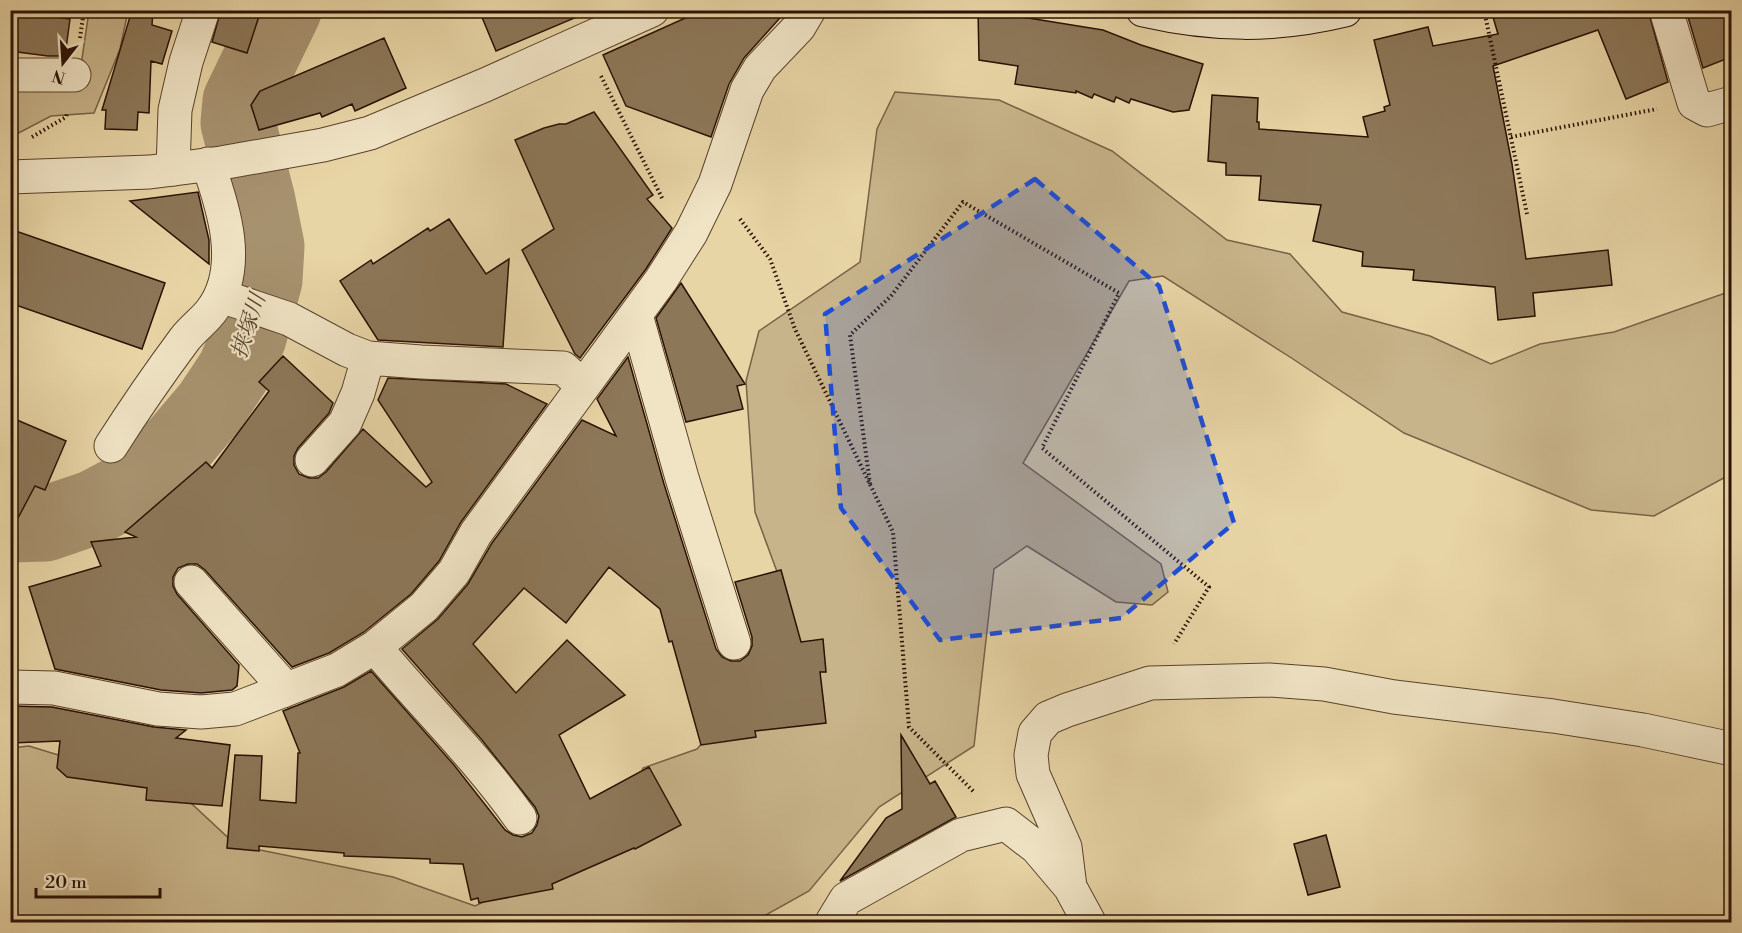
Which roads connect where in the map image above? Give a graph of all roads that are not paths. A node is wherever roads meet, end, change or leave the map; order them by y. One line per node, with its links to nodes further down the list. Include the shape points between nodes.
1 (203, 10): 11 (street, via 174,110)
2 (652, 10): 10 (street, via 370,133)
3 (809, 10): 14 (street, via 799,27 760,68 747,90 715,184 691,233)
4 (1143, 10): 5 (street, via 1215,23 1250,24)
5 (1346, 10)
6 (1666, 10): 9 (street, via 1694,103 1707,110)
7 (10, 75): 8 (street)
8 (74, 75)
9 (1731, 103)
10 (215, 164): 11 (street); 13 (street, via 227,234)
11 (173, 169): 12 (street)
12 (10, 177)
13 (229, 298): 15 (street, via 272,312); 17 (street, via 186,337)
14 (636, 315): 16 (street); 20 (street)
15 (368, 358): 16 (street, via 563,368); 18 (street, via 345,423)
16 (583, 386): 21 (street, via 476,533 454,572 424,607)
17 (111, 446)
18 (312, 460)
19 (191, 582): 23 (street, via 277,679)
20 (734, 643)
21 (375, 647): 23 (street, via 337,670); 25 (street, via 496,784)
22 (10, 687): 23 (street, via 54,688 158,709 201,712 235,709)
23 (283, 691)
24 (1731, 749): 26 (street, via 1632,728 1324,684 1269,680 1150,683 1048,718 1035,733 1033,774 1065,847)
25 (520, 819)
26 (1070, 886): 27 (street, via 1038,848 1006,824 961,835 846,899); 28 (street)
27 (832, 922)
28 (1089, 922)

